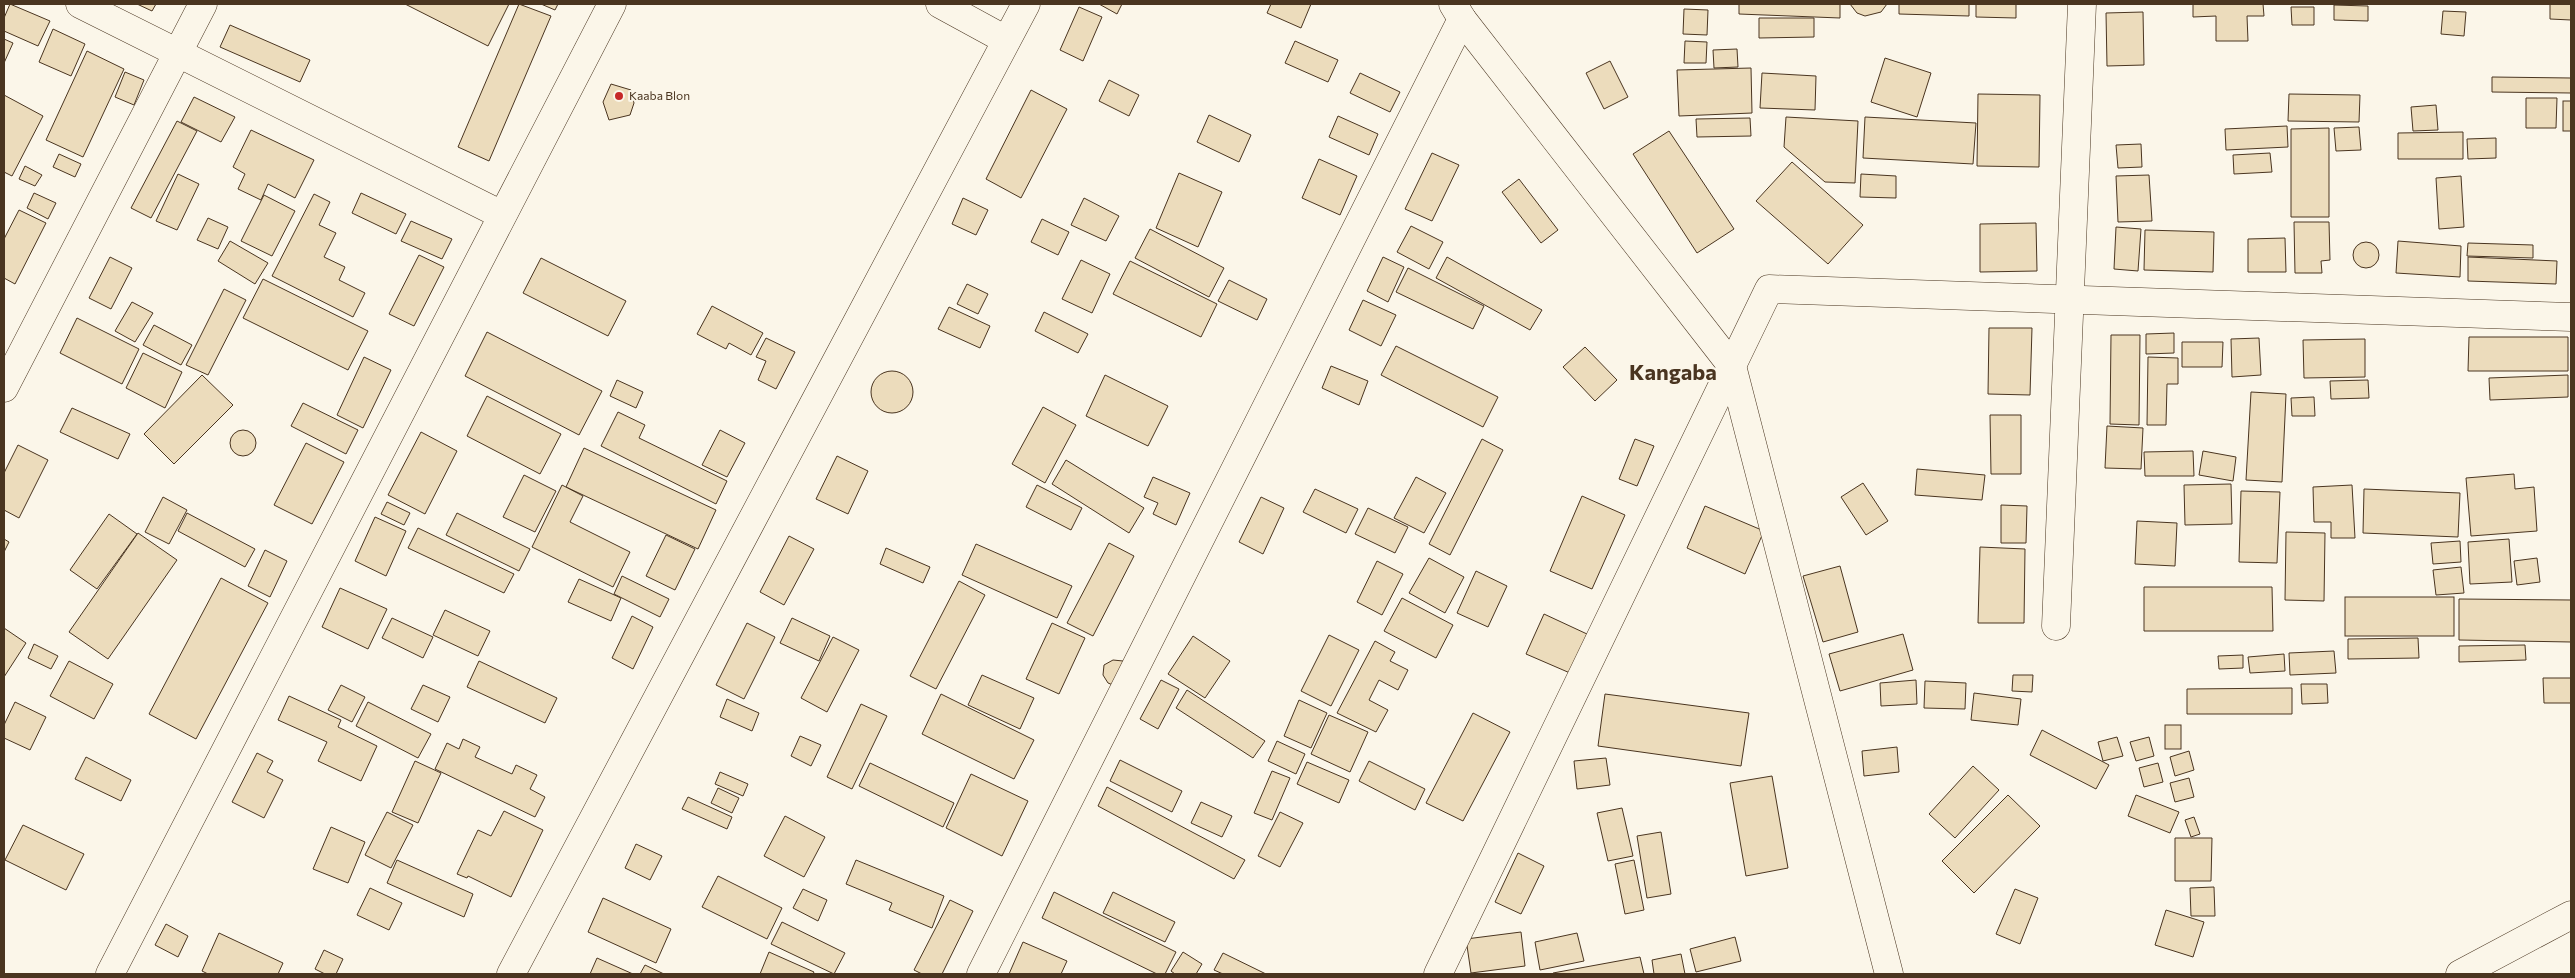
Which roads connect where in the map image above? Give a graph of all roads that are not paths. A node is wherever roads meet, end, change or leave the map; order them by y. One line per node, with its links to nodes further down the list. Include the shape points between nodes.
1 (80, 4): 9 (street)
2 (203, 4): 9 (street)
3 (612, 4): 10 (street)
4 (940, 4): 8 (street)
5 (1026, 4): 8 (street)
6 (2082, 4): 11 (street)
7 (1457, 11): 13 (street); 19 (street)
8 (1006, 40): 18 (street)
9 (178, 53): 10 (street); 14 (street)
10 (502, 215): 17 (street)
11 (2070, 300): 12 (street); 13 (street, via 1769,289); 15 (street)
12 (2571, 317)
13 (1732, 366): 20 (street); 21 (street)
14 (5, 381)
15 (2056, 626)
16 (2569, 921): 22 (street)
17 (110, 974)
18 (511, 974)
19 (981, 974)
20 (1438, 974)
21 (1889, 974)
22 (2460, 974)

